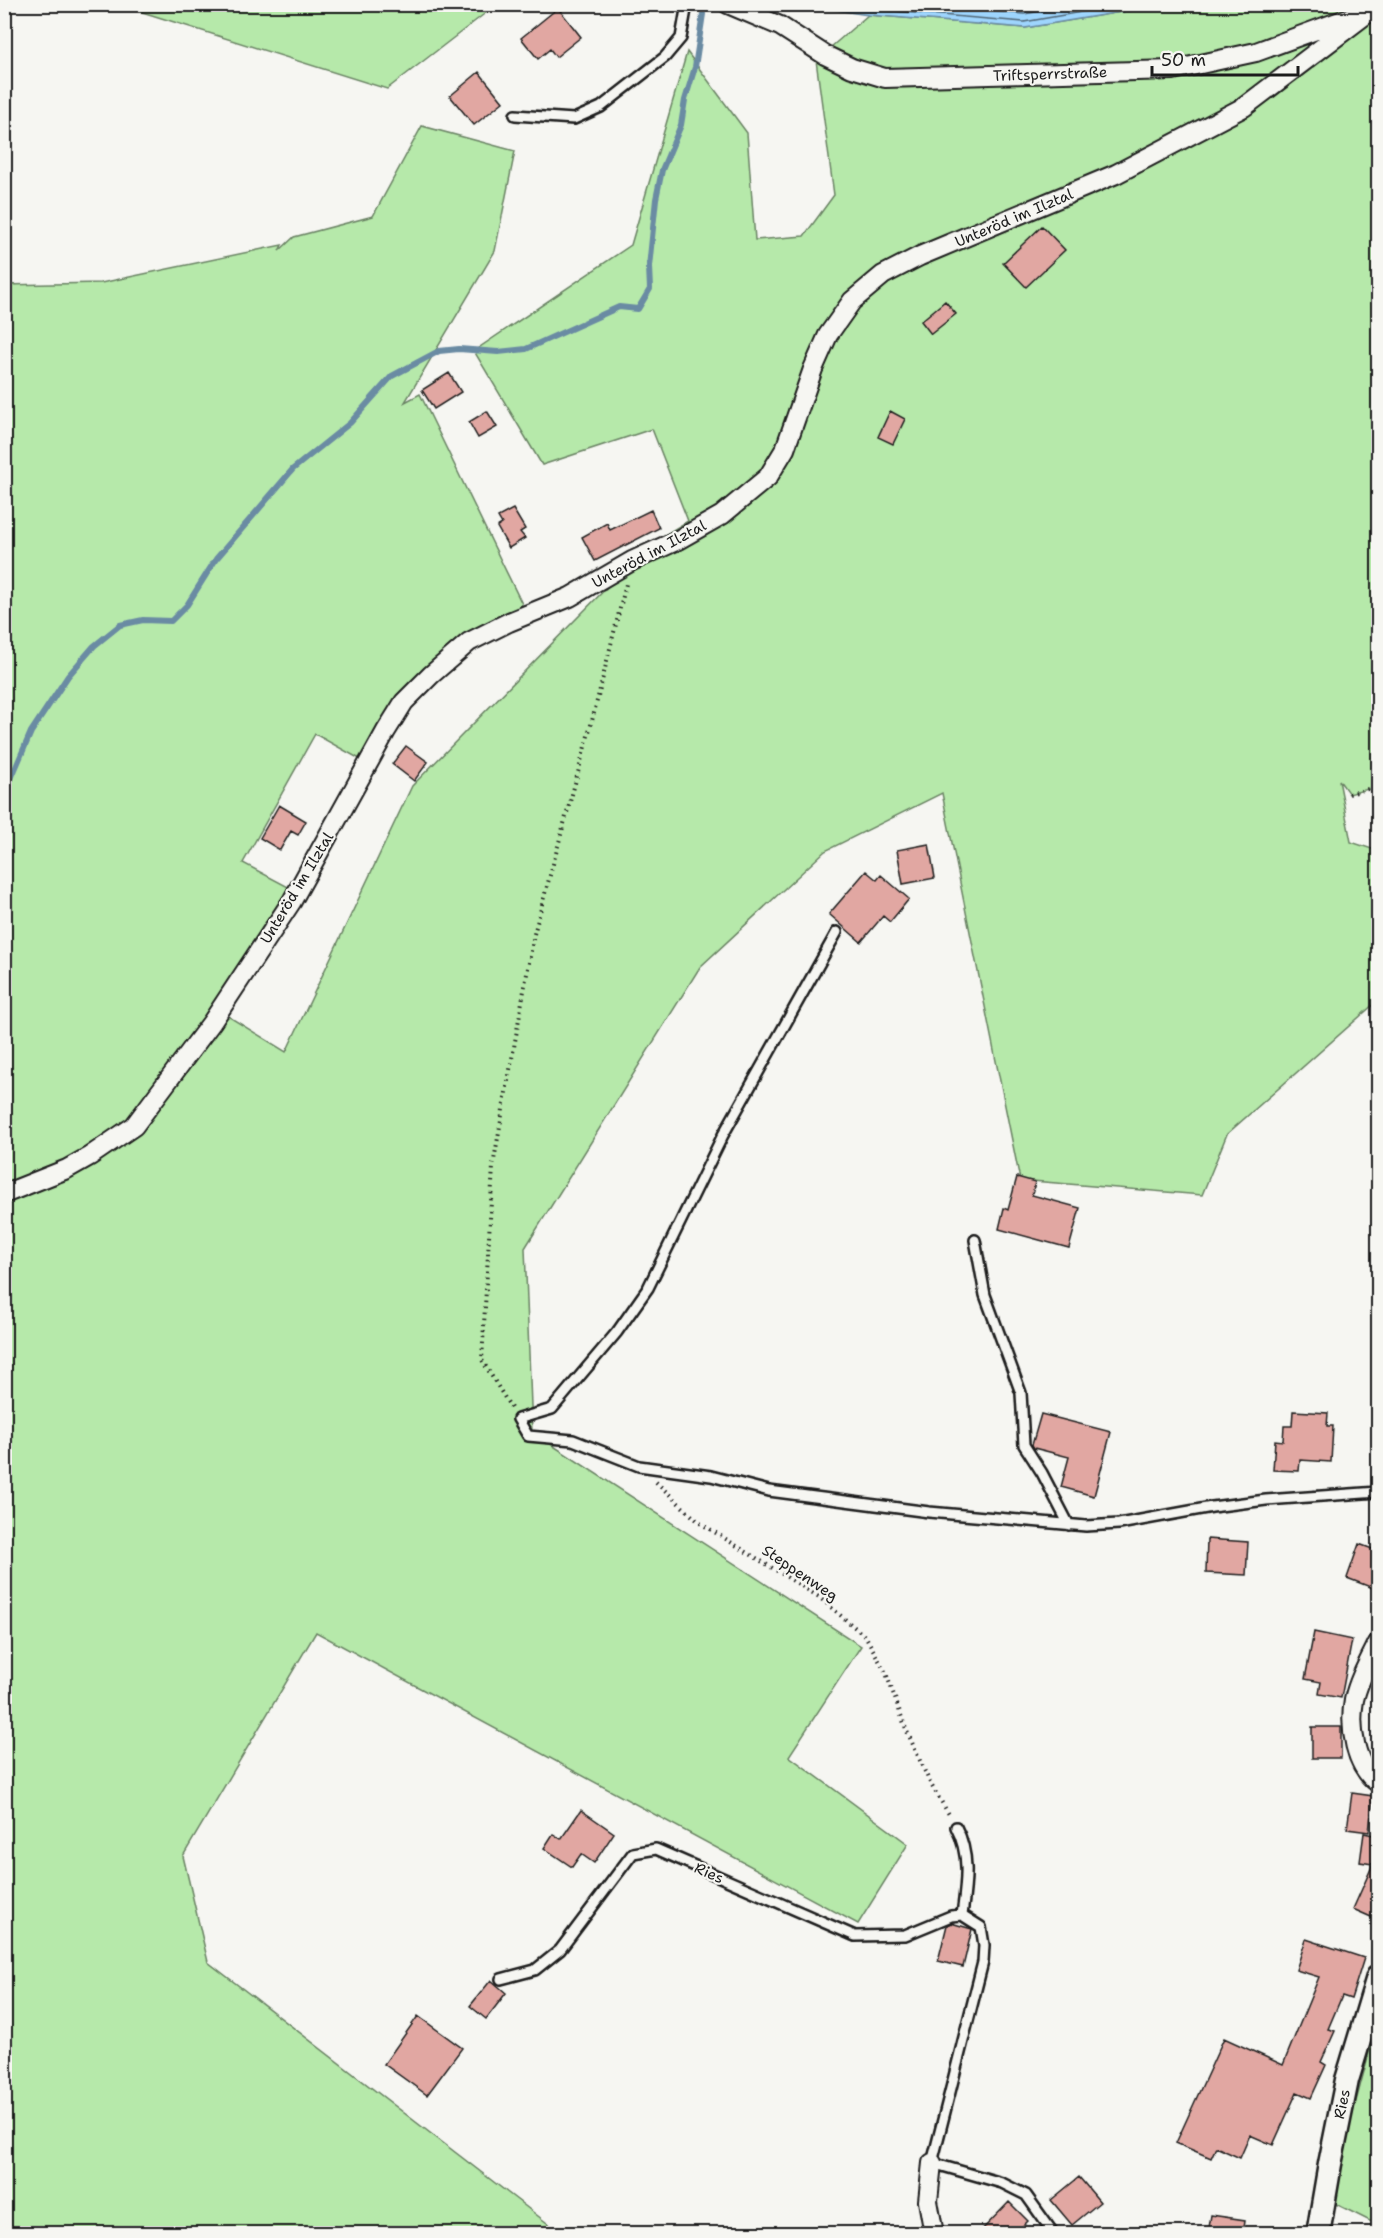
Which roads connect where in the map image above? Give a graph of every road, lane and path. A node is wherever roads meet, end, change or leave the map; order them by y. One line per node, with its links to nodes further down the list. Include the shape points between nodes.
1 (687, 4): 4 (lane, via 681,38 665,57 601,107 574,119)
2 (728, 4): 3 (street, Triftsperrstraße, via 780,26 852,68 885,78 1173,70 1256,52)
3 (1376, 7): 5 (street, Unteröd im Ilztal, via 1244,107 1116,174 883,275 852,301 828,335 785,449 768,477 723,515)
4 (515, 115)
5 (632, 561): 9 (street, Unteröd im Ilztal, via 570,597 469,642 430,675 404,702 386,730 280,920 212,1023 134,1126 67,1169); 11 (path, via 534,934 493,1166 482,1360)
6 (1378, 790): 7 (path)
7 (1349, 794)
8 (837, 932): 11 (lane, via 723,1135 648,1288 552,1410)
9 (4, 1194)
10 (975, 1240): 14 (lane, via 985,1295 1021,1392 1024,1444)
11 (518, 1419): 12 (lane, via 528,1436 573,1440)
12 (639, 1466): 14 (lane, via 711,1476 769,1491); 17 (path, Steppenweg, via 700,1523 819,1597 866,1637 886,1673 930,1783)
13 (1378, 1492): 14 (lane, via 1266,1500 1119,1524)
14 (1069, 1525)
15 (1378, 1643): 16 (street, via 1354,1700 1353,1730 1362,1766)
16 (1378, 1783)
17 (956, 1827): 18 (lane, via 966,1857)
18 (962, 1915): 20 (lane, Ries, via 905,1935 855,1936 656,1849 633,1854 560,1950 534,1970); 21 (lane, via 981,1927 983,1962)
19 (1378, 1977): 24 (street, Ries, via 1347,2080)
20 (501, 1979)
21 (932, 2163): 22 (street, via 927,2201); 23 (lane, via 1002,2183 1026,2195)
22 (934, 2234)
23 (1054, 2234)
24 (1318, 2234)

